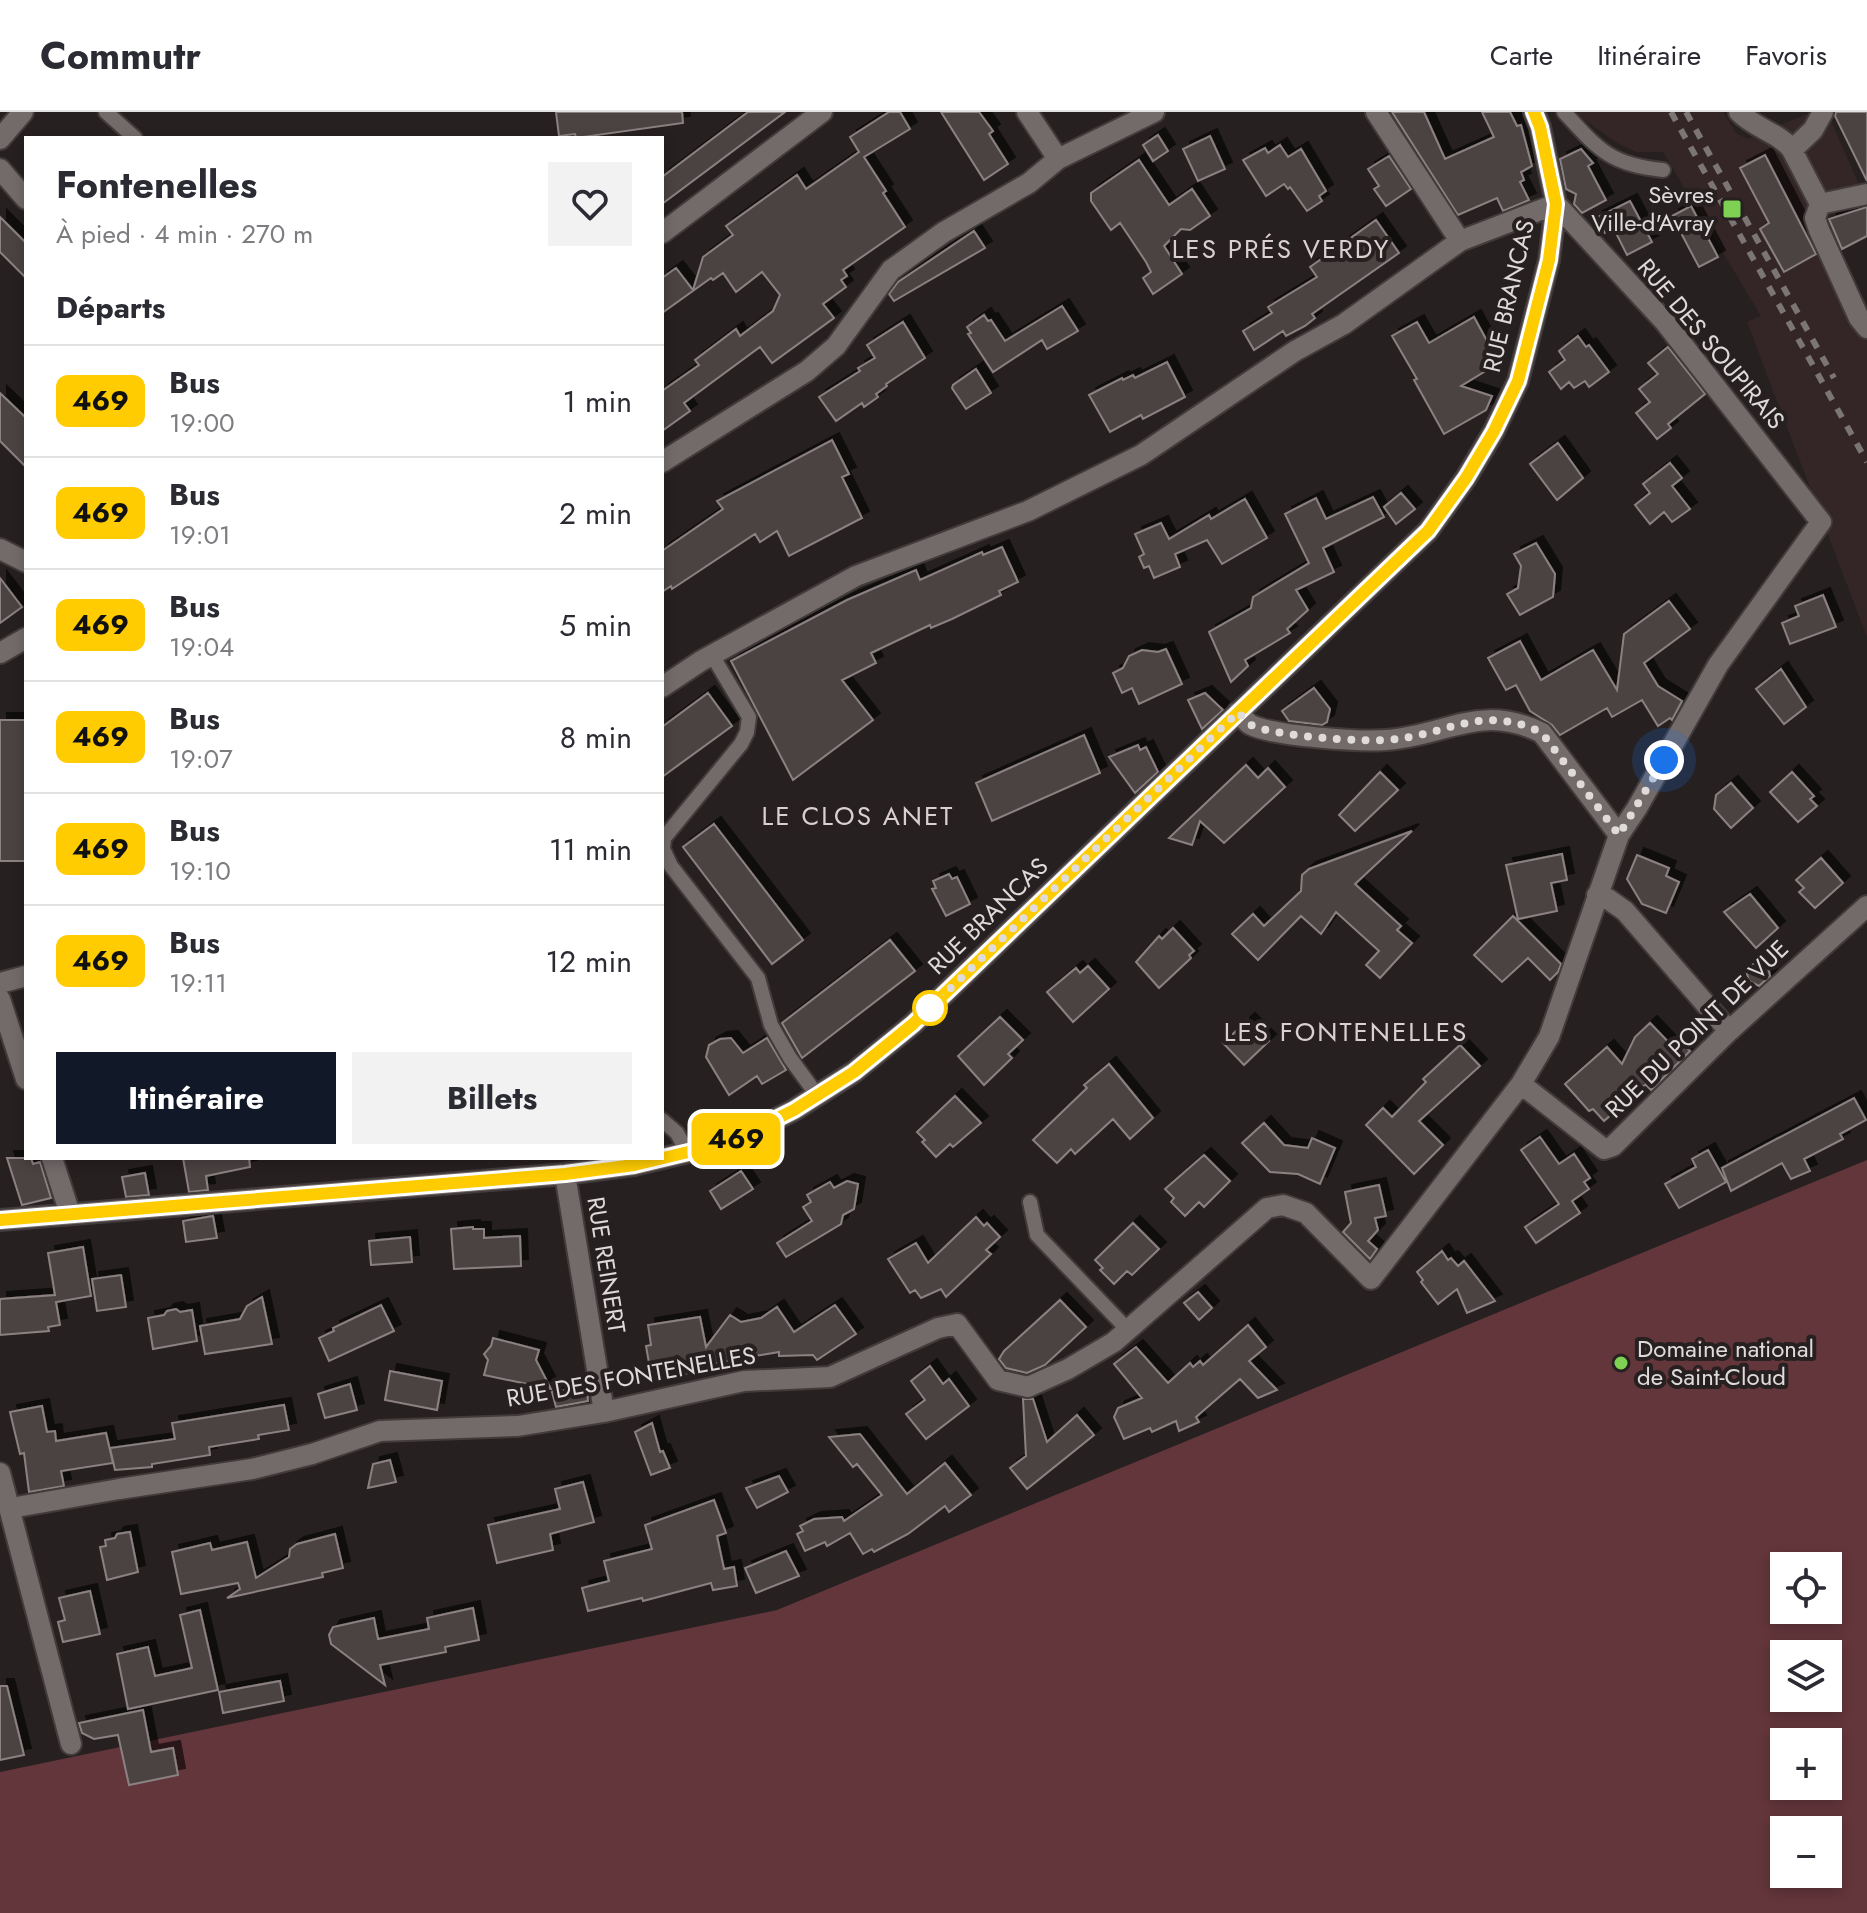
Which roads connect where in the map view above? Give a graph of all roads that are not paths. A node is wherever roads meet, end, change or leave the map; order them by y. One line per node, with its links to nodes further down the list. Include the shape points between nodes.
1 (23, 112): 12 (street)
2 (106, 112): 11 (lane)
3 (822, 112): 21 (street)
4 (1027, 112): 14 (street)
5 (1154, 112): 14 (street)
6 (1376, 112): 22 (street)
7 (1534, 112): 19 (street, RUE BRANCAS)
8 (1564, 112): 16 (lane, via 1610,156)
9 (1823, 112): 13 (street)
10 (1744, 117): 13 (street)
11 (133, 136)
12 (0, 139)
13 (1792, 150): 20 (street)
14 (1058, 159): 24 (street, via 891,270 836,346 807,371)
15 (0, 169): 18 (street)
16 (1663, 170)
17 (1867, 194): 20 (street)
18 (24, 197)
19 (1556, 204): 22 (street); 31 (street, RUE BRANCAS, via 1549,260 1518,381 1466,478 1428,531); 32 (street, RUE DES SOUPIRAIS, via 1665,322 1821,522 1718,665)
20 (1820, 204): 23 (street, via 1815,218)
21 (664, 231)
22 (1460, 241): 29 (street, via 1344,324 1141,455 1028,511 856,576)
23 (1867, 328)
24 (664, 461)
25 (0, 549): 26 (street)
26 (24, 561)
27 (24, 639): 28 (street)
28 (0, 653)
29 (712, 655): 30 (street); 33 (lane, via 749,717 747,732)
30 (664, 686)
31 (1238, 712): 32 (street, via 1249,724 1282,733 1386,740 1465,722 1504,719 1525,724 1542,733); 43 (street, RUE BRANCAS, via 913,1024)
32 (1619, 835): 35 (street)
33 (664, 838)
34 (664, 851): 43 (lane, via 758,978 771,1025)
35 (1597, 895): 40 (street, via 1625,911); 42 (street, via 1549,1037)
36 (1867, 906): 40 (street, RUE DU POINT DE VUE)
37 (24, 977): 38 (street)
38 (0, 983)
39 (0, 999): 41 (street)
40 (1729, 1031): 42 (street, RUE DU POINT DE VUE, via 1604,1149)
41 (24, 1073)
42 (1521, 1084): 53 (street, RUE DES FONTENELLES, via 1371,1279 1306,1213 1283,1205 1267,1208)
43 (817, 1095): 45 (street, RUE BRANCAS, via 730,1142)
44 (664, 1122): 45 (lane)
45 (687, 1152): 46 (street, RUE BRANCAS)
46 (664, 1158)
47 (53, 1160): 51 (street)
48 (654, 1160): 49 (street, RUE BRANCAS)
49 (565, 1174): 51 (street, RUE BRANCAS); 54 (street, RUE REINERT)
50 (1030, 1202): 53 (lane, via 1037,1235)
51 (70, 1214): 52 (street, RUE BRANCAS)
52 (0, 1220)
53 (1128, 1330): 54 (street, RUE DES FONTENELLES, via 1028,1387 998,1380 957,1324 830,1377 744,1381)
54 (604, 1412): 56 (street, RUE DES FONTENELLES, via 518,1426 380,1431 252,1469)
55 (0, 1473): 56 (street)
56 (11, 1508): 57 (street)
57 (71, 1744)

